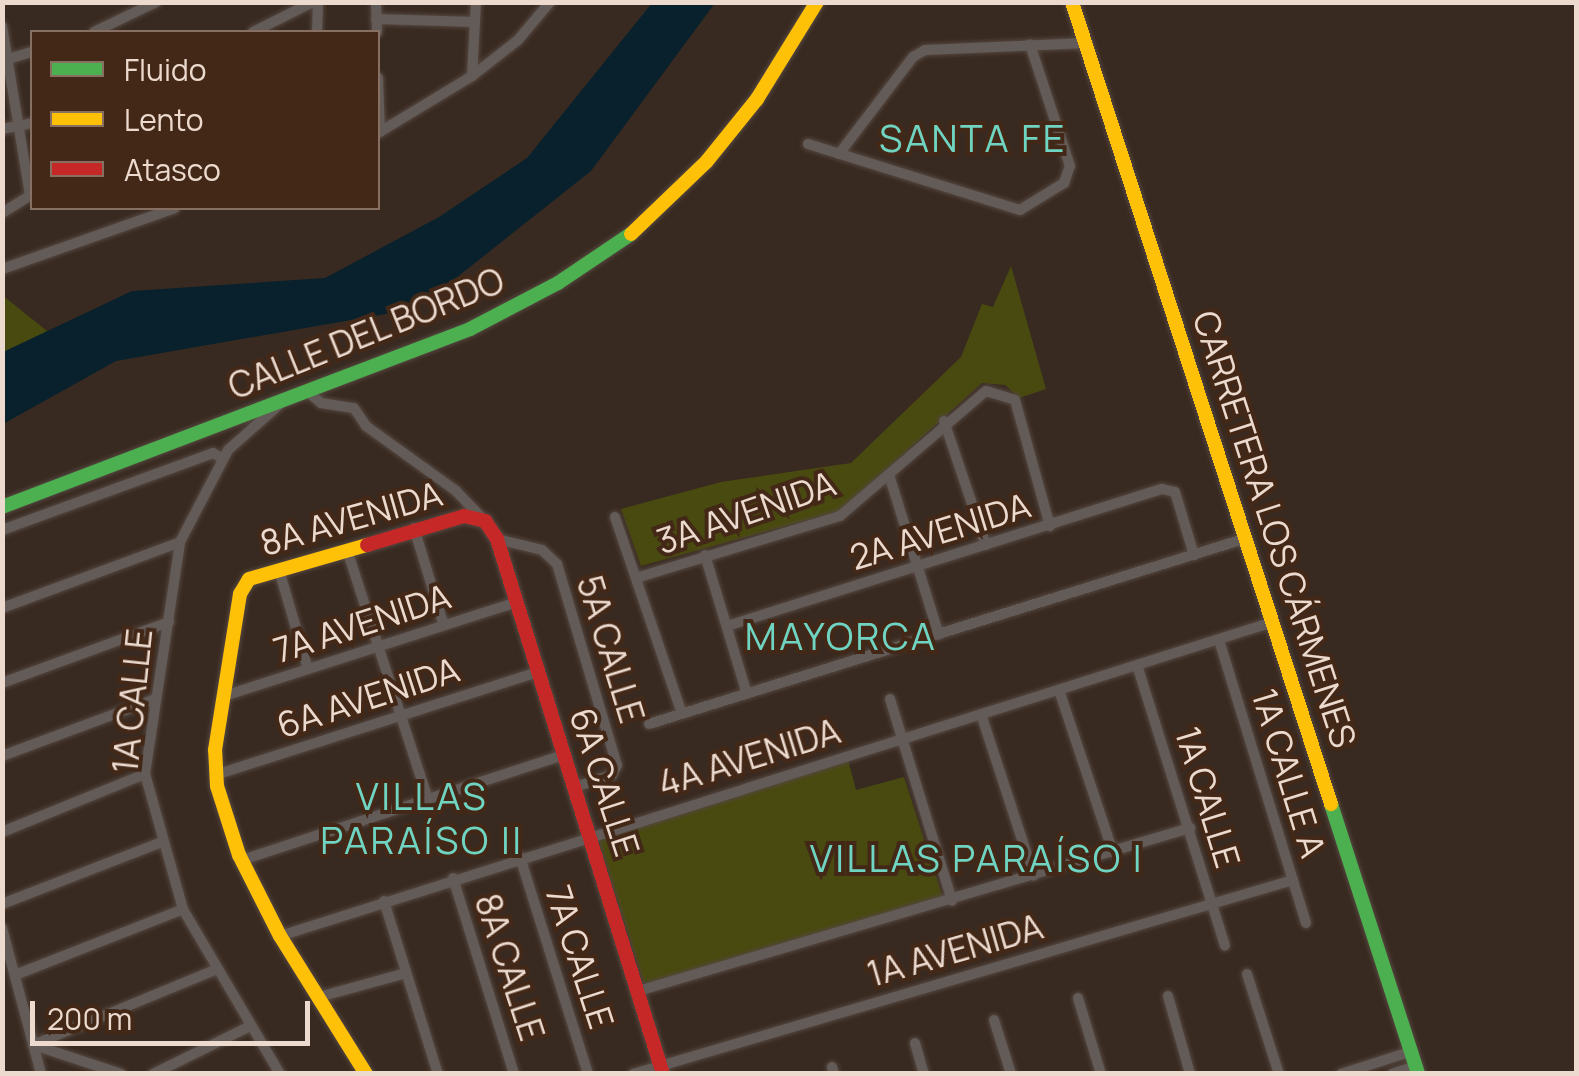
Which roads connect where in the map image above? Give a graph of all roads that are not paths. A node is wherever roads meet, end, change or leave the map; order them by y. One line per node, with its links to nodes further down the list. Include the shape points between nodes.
1 (156, 2): 11 (street)
2 (316, 2): 12 (street); 13 (street)
3 (376, 2): 8 (street)
4 (476, 2): 9 (street)
5 (550, 2): 19 (street, via 518,40)
6 (817, 2): 31 (street, CALLE DEL BORDO, via 757,99 707,161 636,231 470,330)
7 (1072, 2): 16 (street, CARRETERA LOS CÁRMENES)
8 (376, 19): 9 (street); 14 (street)
9 (475, 22): 19 (street)
10 (2, 26): 18 (street)
11 (98, 30)
12 (257, 30)
13 (318, 30)
14 (376, 30)
15 (1030, 44): 16 (street); 25 (street, via 940,45 913,57); 25 (street, via 1070,175 1011,210)
16 (1088, 44): 42 (street, CARRETERA LOS CÁRMENES)
17 (30, 53): 18 (street)
18 (6, 60): 21 (street)
19 (472, 76): 23 (street)
20 (30, 124): 21 (street)
21 (19, 127): 22 (street); 26 (street)
22 (2, 129)
23 (380, 131)
24 (808, 144): 25 (street)
25 (840, 154)
26 (30, 189)
27 (30, 195): 29 (street)
28 (169, 210): 30 (street)
29 (2, 213)
30 (2, 268)
31 (308, 392): 32 (street, CALLE DEL BORDO); 38 (street, via 321,403 354,408 366,426 476,507)
32 (284, 401): 34 (street, 1A CALLE); 36 (street, CALLE DEL BORDO)
33 (944, 421): 35 (street, 3A AVENIDA); 39 (street, 3A AVENIDA, via 986,391 1010,396); 45 (street)
34 (222, 458): 41 (street, via 213,453); 44 (street, 1A CALLE)
35 (890, 478): 47 (street, 3A AVENIDA, via 840,516); 49 (street)
36 (2, 508)
37 (616, 517): 51 (street, 5A CALLE)
38 (481, 519): 40 (street, 8A AVENIDA); 43 (street, 6A CALLE)
39 (1050, 526): 45 (street, 2A AVENIDA); 48 (street, 2A AVENIDA, via 1169,490)
40 (414, 528): 46 (street, 8A AVENIDA); 56 (street)
41 (2, 530)
42 (1247, 538): 48 (street); 55 (street, CARRETERA LOS CÁRMENES)
43 (497, 539): 52 (street, 6A CALLE); 79 (street, 5A CALLE, via 542,550 557,564 617,764 612,775)
44 (180, 542): 53 (street); 54 (street, 1A CALLE)
45 (986, 546): 49 (street, 2A AVENIDA)
46 (347, 550): 50 (street, 8A AVENIDA); 60 (street)
47 (705, 555): 51 (street, 3A AVENIDA); 57 (street)
48 (1194, 555): 58 (street)
49 (918, 566): 57 (street, 2A AVENIDA); 58 (street)
50 (279, 570): 62 (street); 67 (street, 8A AVENIDA, via 244,584)
51 (636, 578): 70 (street, 5A CALLE)
52 (516, 602): 56 (street, 7A AVENIDA); 63 (street, 6A CALLE)
53 (2, 608)
54 (169, 622): 64 (street); 69 (street, 1A CALLE)
55 (1273, 622): 59 (street, 4A AVENIDA); 112 (street, CARRETERA LOS CÁRMENES)
56 (444, 626): 60 (street, 7A AVENIDA)
57 (727, 626): 66 (street)
58 (939, 635): 66 (street)
59 (1219, 640): 61 (street, 4A AVENIDA); 90 (street, 1A CALLE A)
60 (378, 647): 62 (street, 7A AVENIDA); 72 (street)
61 (1138, 665): 65 (street, 4A AVENIDA); 81 (street, 1A CALLE)
62 (308, 669): 67 (street, 7A AVENIDA)
63 (538, 672): 72 (street, 6A AVENIDA); 75 (street, 6A CALLE)
64 (2, 683)
65 (1059, 690): 71 (street, 4A AVENIDA); 85 (street)
66 (748, 694): 70 (street)
67 (224, 696): 78 (street)
68 (890, 698): 74 (street)
69 (155, 699): 76 (street); 77 (street, 1A CALLE)
70 (682, 714): 73 (street)
71 (981, 714): 74 (street, 4A AVENIDA); 88 (street)
72 (401, 716): 78 (street, 6A AVENIDA); 80 (street)
73 (649, 724)
74 (902, 738): 83 (street, 4A AVENIDA); 92 (street)
75 (564, 755): 79 (street, 6A CALLE); 80 (street)
76 (2, 756)
77 (146, 774): 82 (street); 84 (street, 1A CALLE)
78 (214, 775): 87 (street)
79 (575, 787): 83 (street, 6A CALLE)
80 (428, 799): 87 (street)
81 (1190, 828): 85 (street); 94 (street, 1A CALLE)
82 (2, 832)
83 (591, 835): 86 (street, 4A AVENIDA); 104 (street, 6A CALLE)
84 (162, 842): 93 (street); 95 (street, 1A CALLE)
85 (1114, 852): 88 (street)
86 (520, 857): 89 (street, 4A AVENIDA); 121 (street, 7A CALLE)
87 (242, 860): 98 (street)
88 (1034, 876): 92 (street)
89 (452, 878): 91 (street, 4A AVENIDA); 120 (street, 8A CALLE)
90 (1293, 880): 94 (street, 1A AVENIDA); 96 (street, 1A CALLE A)
91 (384, 901): 98 (street, 4A AVENIDA); 101 (street)
92 (952, 901): 104 (street)
93 (2, 904)
94 (1213, 906): 99 (street, 1A CALLE); 113 (street, 1A AVENIDA)
95 (183, 909): 100 (street, 1A CALLE); 103 (street)
96 (1306, 923)
97 (2, 928): 103 (street)
98 (280, 936): 106 (street)
99 (1225, 946)
100 (214, 970): 109 (street, 1A CALLE); 111 (street)
101 (406, 973): 106 (street); 119 (street)
102 (1247, 974): 127 (street)
103 (15, 975): 111 (street)
104 (638, 991): 113 (street, 6A CALLE)
105 (1168, 996): 126 (street)
106 (319, 998): 118 (street)
107 (1078, 998): 125 (street)
108 (994, 1020): 124 (street)
109 (250, 1026): 116 (street); 117 (street, 1A CALLE)
110 (915, 1043): 123 (street)
111 (33, 1045): 114 (street); 115 (street)
112 (1414, 1064): 128 (street); 129 (street)
113 (662, 1070): 122 (street, 1A AVENIDA)
114 (41, 1074)
115 (120, 1074)
116 (152, 1074)
117 (280, 1074)
118 (366, 1074)
119 (438, 1074)
120 (514, 1074)
121 (588, 1074)
122 (632, 1074)
123 (924, 1074)
124 (1011, 1074)
125 (1101, 1074)
126 (1190, 1074)
127 (1279, 1074)
128 (1340, 1074)
129 (1392, 1074)

